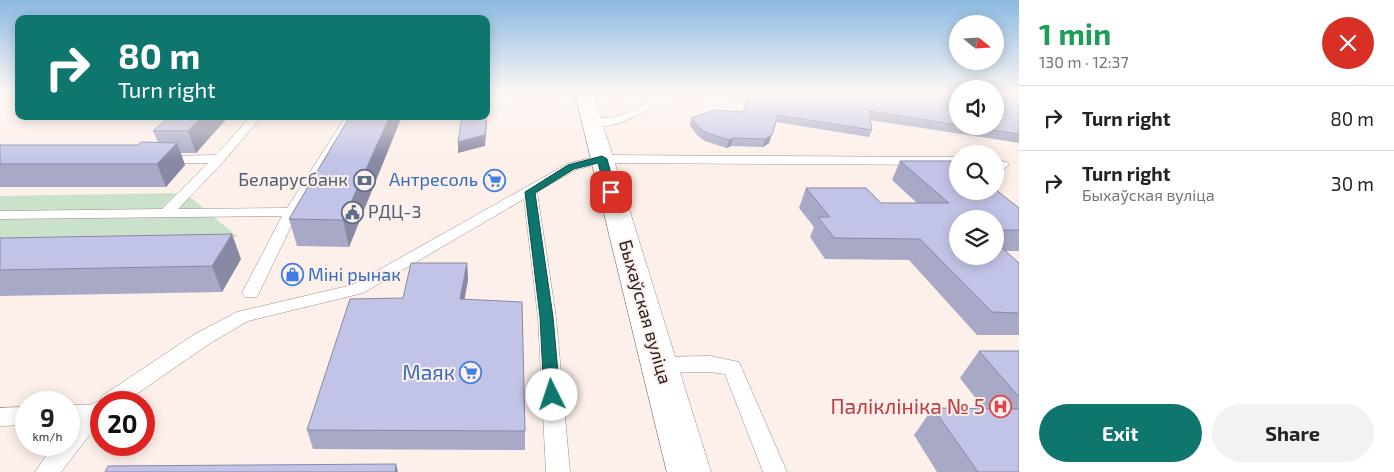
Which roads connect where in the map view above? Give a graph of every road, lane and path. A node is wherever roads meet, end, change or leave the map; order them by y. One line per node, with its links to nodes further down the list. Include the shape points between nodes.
1 (590, 115): 5 (main road, Быхаўская вуліца)
2 (634, 115): 5 (lane, via 614,122)
3 (253, 120): 7 (lane)
4 (348, 120): 11 (lane)
5 (592, 122): 8 (main road, Быхаўская вуліца)
6 (149, 159): 7 (lane)
7 (219, 159): 12 (lane)
8 (602, 159): 9 (lane); 10 (lane, via 571,167); 15 (main road, Быхаўская вуліца)
9 (949, 161)
10 (530, 192): 16 (lane, via 357,289 243,316 202,339); 23 (lane, via 546,317)
11 (291, 212): 12 (lane); 14 (lane)
12 (166, 214): 13 (lane)
13 (0, 215)
14 (251, 293)
15 (660, 365): 24 (main road, Быхаўская вуліца); 25 (lane, via 732,367)
16 (126, 391)
17 (15, 416): 18 (lane)
18 (0, 417)
19 (90, 420): 20 (lane)
20 (80, 431)
21 (59, 456): 22 (lane)
22 (47, 472)
23 (558, 472)
24 (689, 472)
25 (775, 472)

